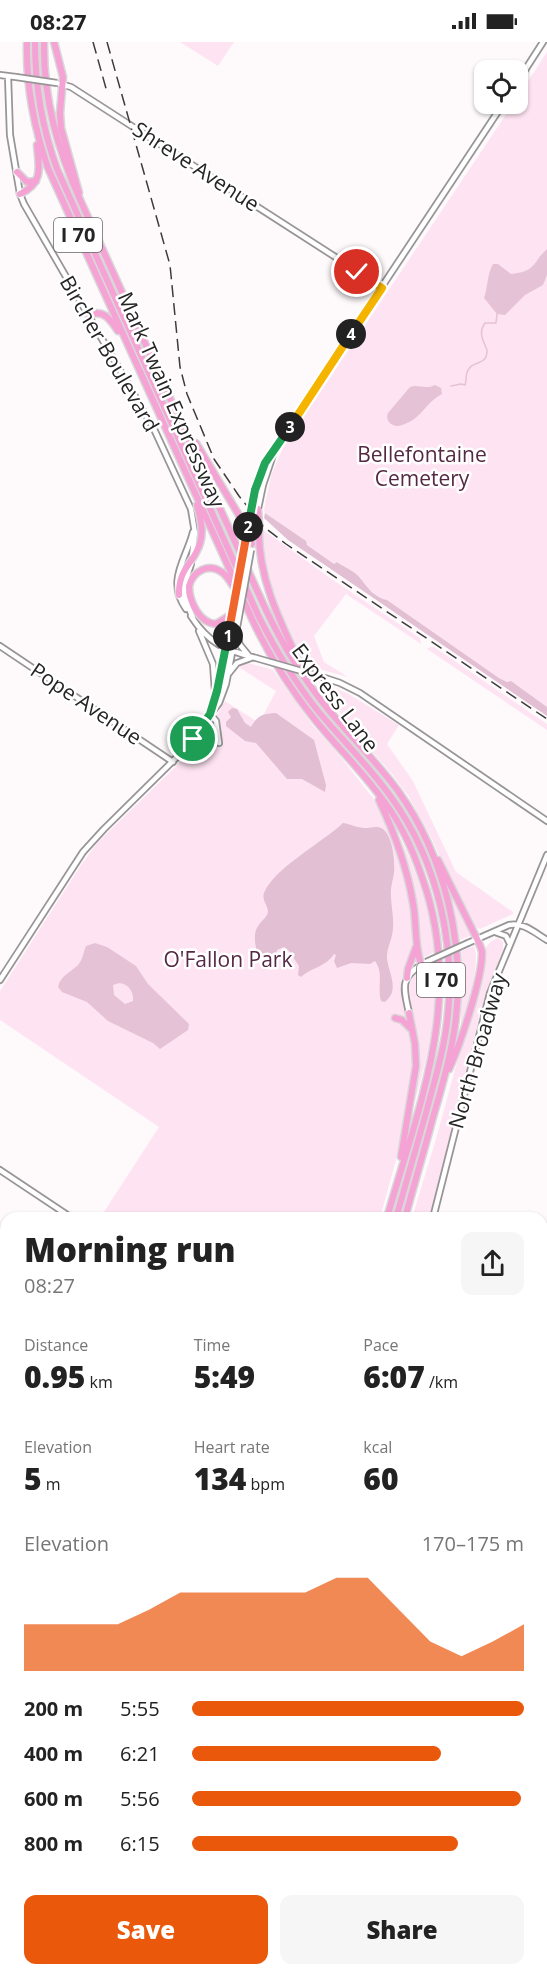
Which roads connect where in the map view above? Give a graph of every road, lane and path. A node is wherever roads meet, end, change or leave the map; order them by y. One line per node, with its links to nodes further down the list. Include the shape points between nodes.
1 (27, 42): 11 (highway, Mark Twain Expressway / I 70)
2 (36, 42): 65 (highway, Express Lane, via 39,104 57,169 258,615 306,695 400,809 424,857 437,895 449,961 446,1029)
3 (44, 42): 15 (highway, Mark Twain Expressway / I 70, via 50,116)
4 (54, 42): 9 (highway, via 63,73)
5 (543, 42): 6 (main road)
6 (528, 65)
7 (0, 75): 8 (main road, Shreve Avenue)
8 (8, 76): 9 (main road, Shreve Avenue, bridge); 12 (main road, Bircher Boulevard, via 8,117)
9 (60, 84): 15 (highway, via 61,128); 16 (main road, Shreve Avenue, via 127,122)
10 (496, 114): 16 (main road)
11 (36, 129): 13 (highway); 18 (highway, Mark Twain Expressway / I 70, via 53,180)
12 (17, 172): 13 (highway, via 27,182); 14 (main road, Bircher Boulevard)
13 (36, 181): 14 (highway)
14 (20, 194): 17 (main road, Bircher Boulevard)
15 (81, 202): 19 (highway, Mark Twain Expressway / I 70)
16 (382, 288): 20 (main road)
17 (88, 315): 18 (highway, via 106,315); 24 (main road, Bircher Boulevard, via 154,429 188,501)
18 (125, 339): 21 (highway, Mark Twain Expressway / I 70)
19 (186, 432): 25 (highway, via 194,439); 39 (highway, Mark Twain Expressway / I 70, via 274,626)
20 (274, 450): 22 (main road); 25 (main road, bridge, via 265,463)
21 (195, 492): 27 (highway, via 202,533); 29 (highway, Mark Twain Expressway / I 70)
22 (258, 509): 23 (highway, bridge)
23 (257, 524): 26 (main road); 39 (highway, via 259,551 272,600)
24 (195, 527): 27 (main road, Bircher Boulevard); 28 (main road, via 178,574)
25 (248, 530): 26 (highway); 30 (main road, bridge)
26 (251, 547): 33 (main road, bridge)
27 (192, 559): 28 (highway, via 181,576); 31 (main road, Bircher Boulevard, via 183,591)
28 (179, 595): 31 (main road, Bircher Boulevard)
29 (244, 603): 30 (highway, via 220,571 209,568 196,573 189,592 200,616 216,624); 44 (highway, Mark Twain Expressway / I 70, via 290,686)
30 (232, 612): 35 (main road)
31 (193, 618): 32 (main road, Bircher Boulevard)
32 (197, 626): 35 (main road, Bircher Boulevard); 40 (main road, via 213,664)
33 (236, 633): 36 (main road); 37 (main road, via 240,645)
34 (0, 646): 43 (main road, Pope Avenue)
35 (225, 649): 36 (main road); 40 (main road)
36 (232, 651): 37 (main road); 38 (main road)
37 (252, 657): 38 (main road, via 237,663); 45 (main road, bridge, via 319,676 360,693)
38 (228, 675): 41 (main road, via 219,703)
39 (312, 688): 46 (highway, Mark Twain Expressway / I 70, via 398,792)
40 (214, 699): 41 (main road)
41 (210, 714): 42 (main road); 42 (main road, via 216,721 219,743 206,736)
42 (193, 739): 43 (main road)
43 (173, 762): 56 (main road, via 83,852)
44 (374, 789): 52 (highway, via 404,862); 62 (highway, Mark Twain Expressway / I 70, via 398,822 420,870 432,909 440,962 435,1041)
45 (547, 821)
46 (425, 839): 50 (highway); 60 (highway, Mark Twain Expressway / I 70, via 444,889 457,955 455,1023)
47 (547, 855): 48 (main road, North Broadway)
48 (518, 924): 49 (main road); 51 (main road); 53 (main road, North Broadway)
49 (495, 932): 50 (main road); 53 (main road, via 506,936)
50 (477, 939): 54 (main road, bridge); 60 (highway, via 482,951 476,983 457,1053)
51 (547, 940)
52 (417, 941): 54 (highway); 55 (highway)
53 (510, 945): 67 (main road, North Broadway, via 490,993)
54 (423, 963): 55 (main road)
55 (406, 978): 57 (main road, via 404,990)
56 (0, 980)
57 (409, 1013): 59 (highway)
58 (395, 1018): 59 (highway)
59 (413, 1030): 62 (highway, via 415,1079)
60 (443, 1082): 66 (highway, Mark Twain Expressway / I 70)
61 (0, 1170): 63 (main road)
62 (398, 1182): 64 (highway, Mark Twain Expressway / I 70)
63 (63, 1212)
64 (389, 1212)
65 (398, 1212)
66 (407, 1212)
67 (435, 1212)

